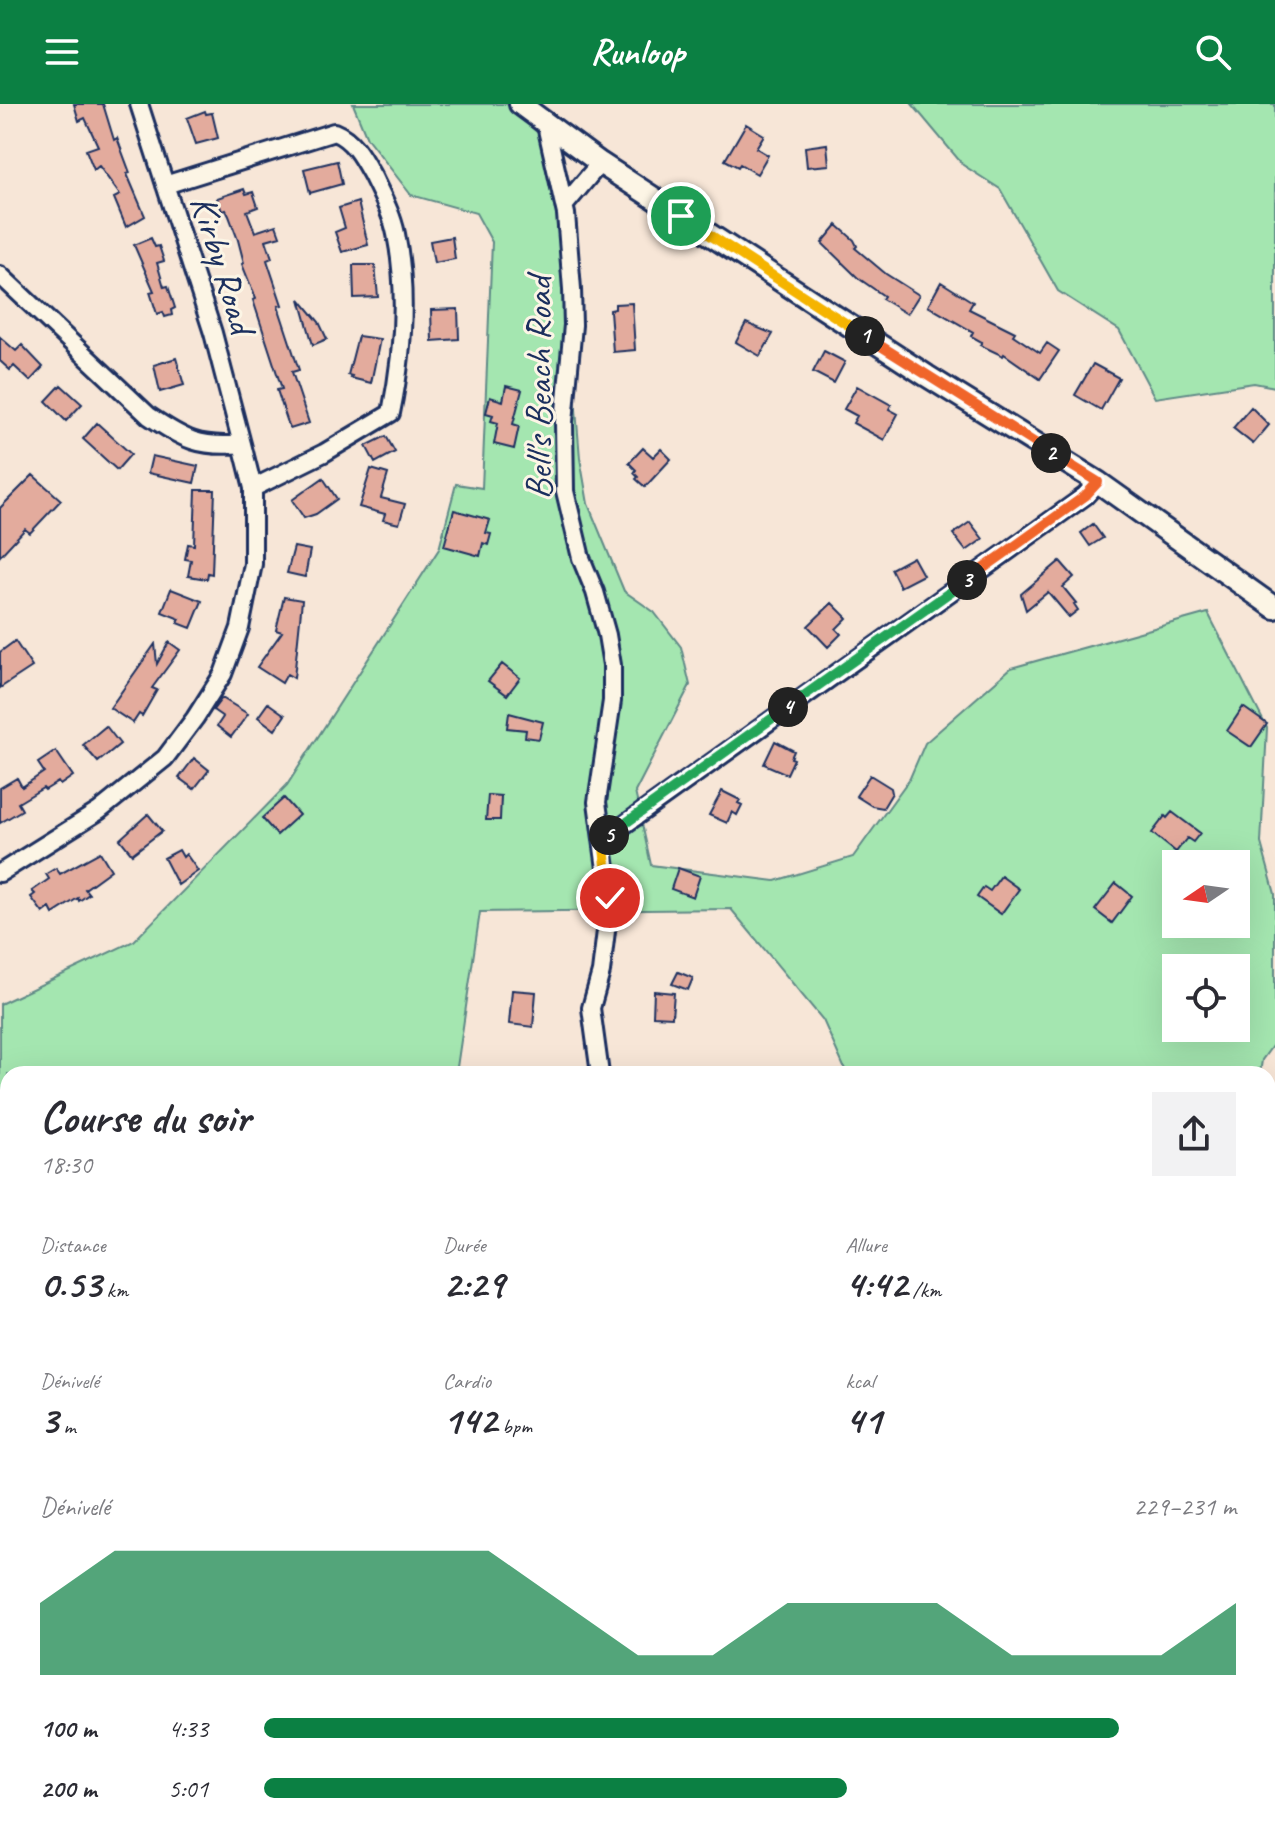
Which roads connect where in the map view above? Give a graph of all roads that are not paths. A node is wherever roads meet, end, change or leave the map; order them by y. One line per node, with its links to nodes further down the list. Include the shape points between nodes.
1 (139, 104): 5 (street, Kirby Road)
2 (520, 104): 3 (street)
3 (546, 125): 4 (street); 6 (street, Bell's Beach Road)
4 (600, 163): 6 (street); 9 (street)
5 (165, 185): 8 (street, Kirby Road); 10 (street, via 334,132 347,137 359,153 396,234 403,338 391,413)
6 (564, 206): 12 (street, Bell's Beach Road, via 573,325 564,422 565,491 612,665 597,802)
7 (0, 275): 8 (street, via 149,416 195,442)
8 (242, 444): 10 (street, Kirby Road)
9 (1098, 482): 11 (street); 12 (street)
10 (253, 488): 13 (street, Kirby Road, via 253,564 240,628 223,674 195,718 165,758 136,783)
11 (1275, 608)
12 (603, 840): 14 (street, Bell's Beach Road, via 610,898 591,1008)
13 (0, 873)
14 (599, 1066)

